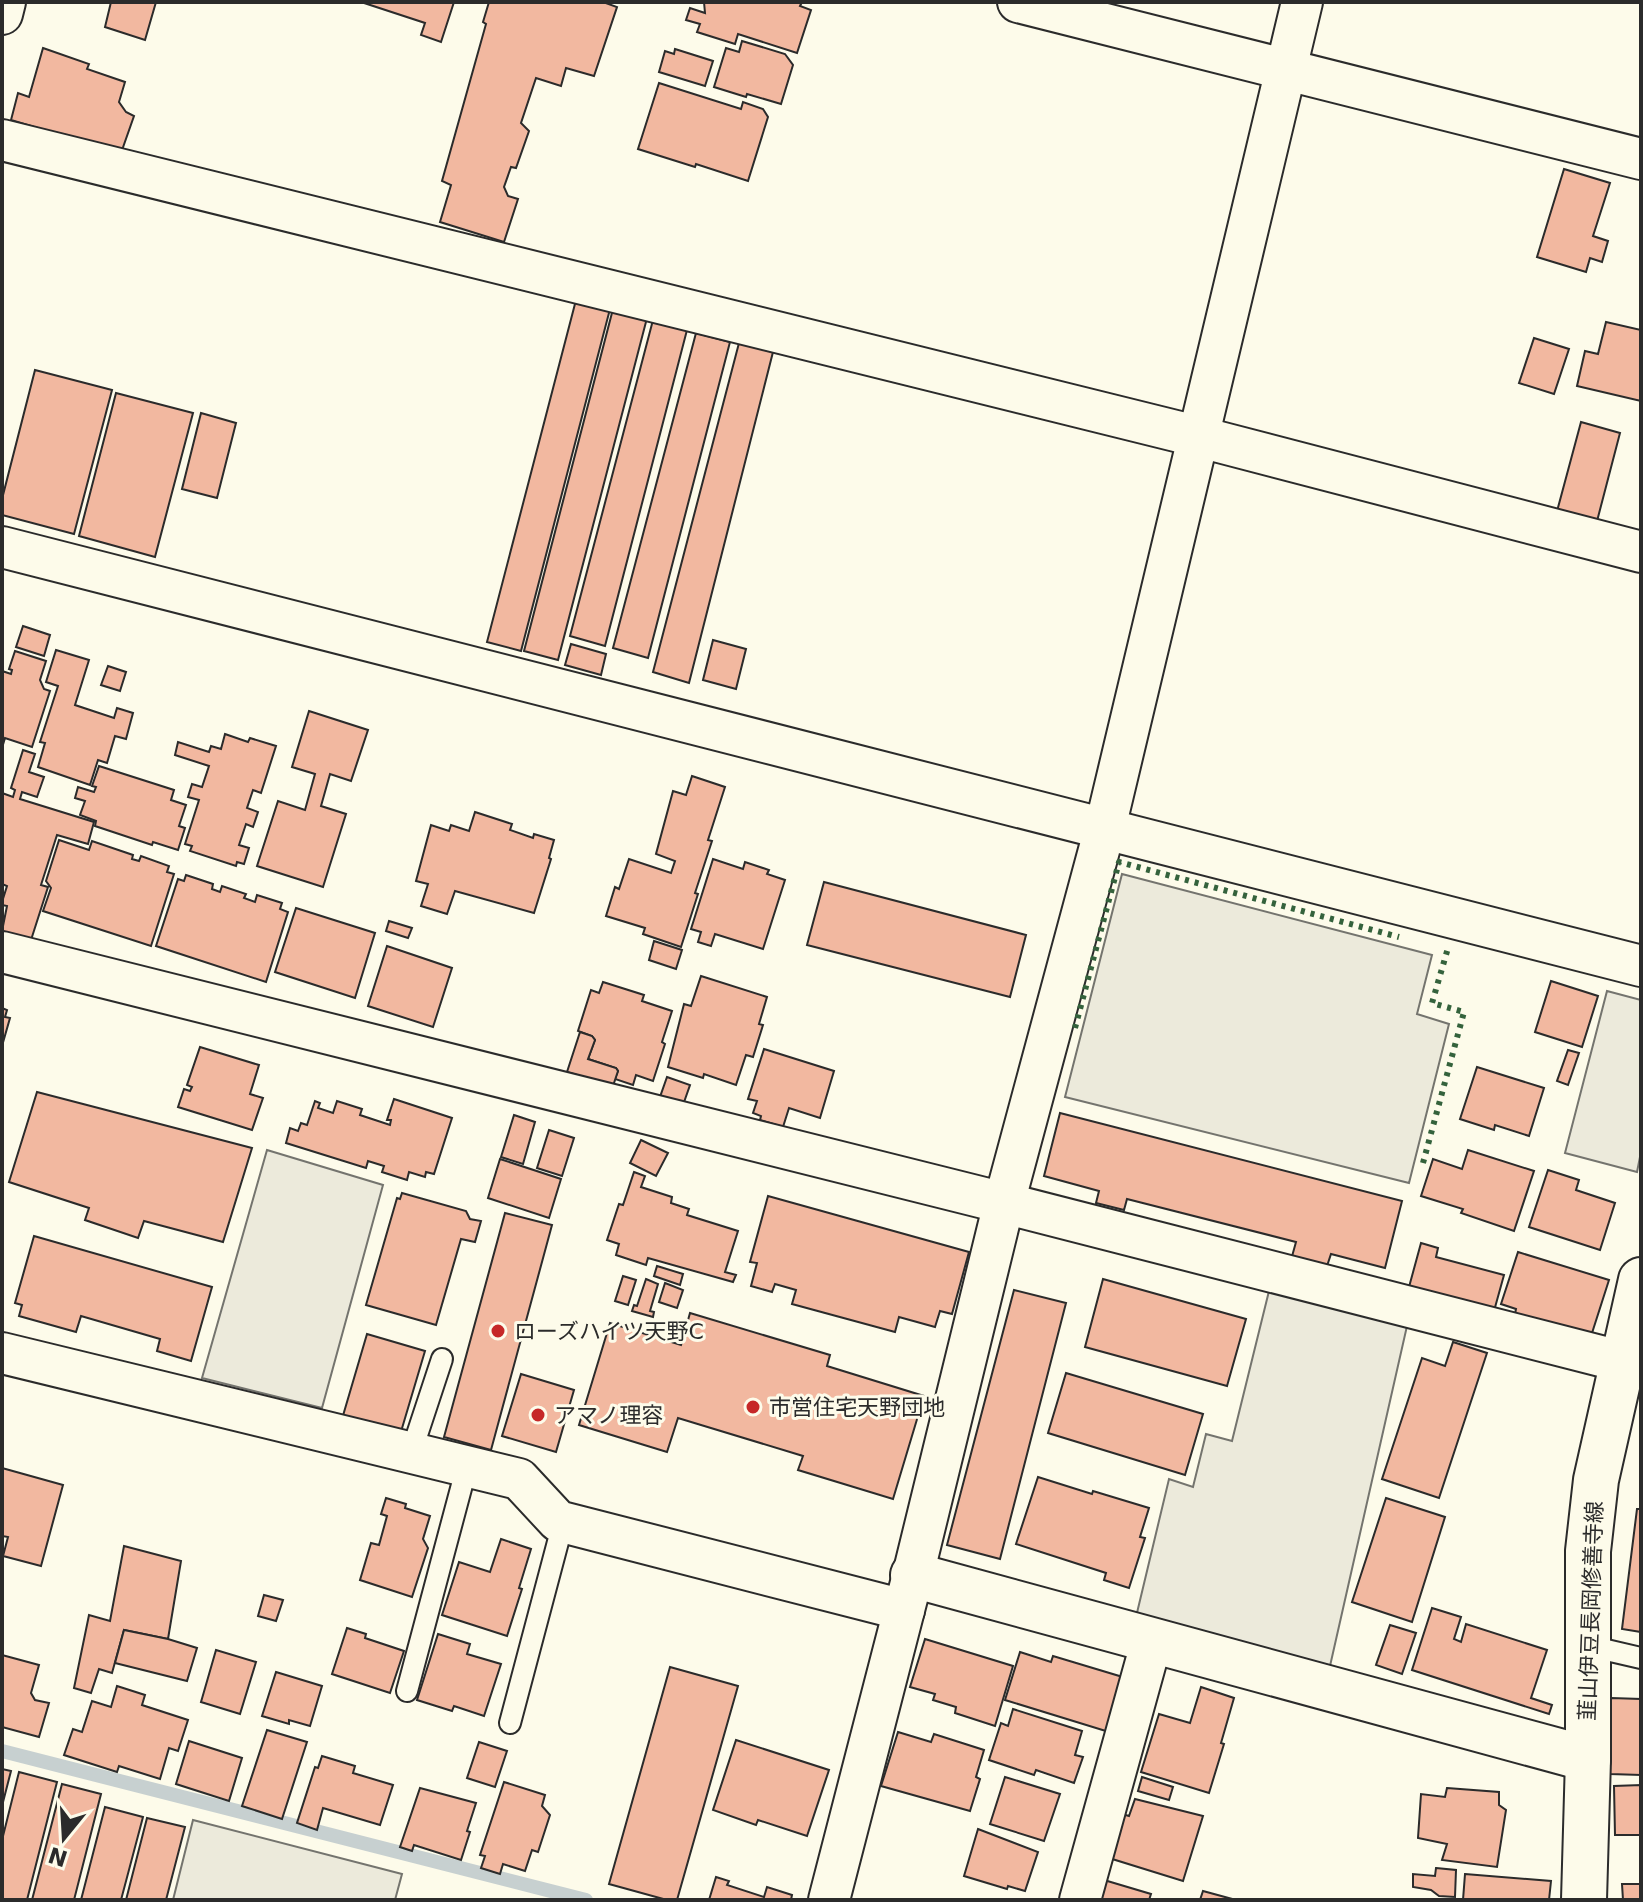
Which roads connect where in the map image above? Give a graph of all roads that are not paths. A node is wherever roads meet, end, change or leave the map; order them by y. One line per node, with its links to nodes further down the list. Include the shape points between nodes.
1 (5, 2): 4 (street)
2 (1018, 2): 5 (street)
3 (1302, 2): 5 (street)
4 (2, 14)
5 (1285, 70): 7 (street); 8 (street)
6 (2, 140): 8 (street)
7 (1641, 159)
8 (1200, 437): 10 (street); 11 (street)
9 (2, 547): 11 (street)
10 (1641, 552)
11 (1105, 828): 13 (street); 14 (street)
12 (2, 952): 14 (street)
13 (1641, 966)
14 (1004, 1203): 18 (street); 22 (street)
15 (1641, 1280): 18 (street, 韮山伊豆長岡修善寺線)
16 (2, 1353): 19 (street)
17 (442, 1359): 19 (lane)
18 (1624, 1362): 24 (street, 韮山伊豆長岡修善寺線, via 1596,1480 1588,1551)
19 (411, 1453): 20 (street)
20 (467, 1466): 21 (street, via 519,1479); 26 (lane)
21 (563, 1523): 22 (street); 27 (lane)
22 (908, 1592): 23 (street); 29 (street)
23 (1152, 1640): 28 (street); 30 (street)
24 (1589, 1646): 25 (lane); 28 (street, 韮山伊豆長岡修善寺線)
25 (1641, 1658)
26 (407, 1691)
27 (510, 1723)
28 (1588, 1759): 31 (street, 韮山伊豆長岡修善寺線)
29 (829, 1900)
30 (1080, 1900)
31 (1584, 1900)

